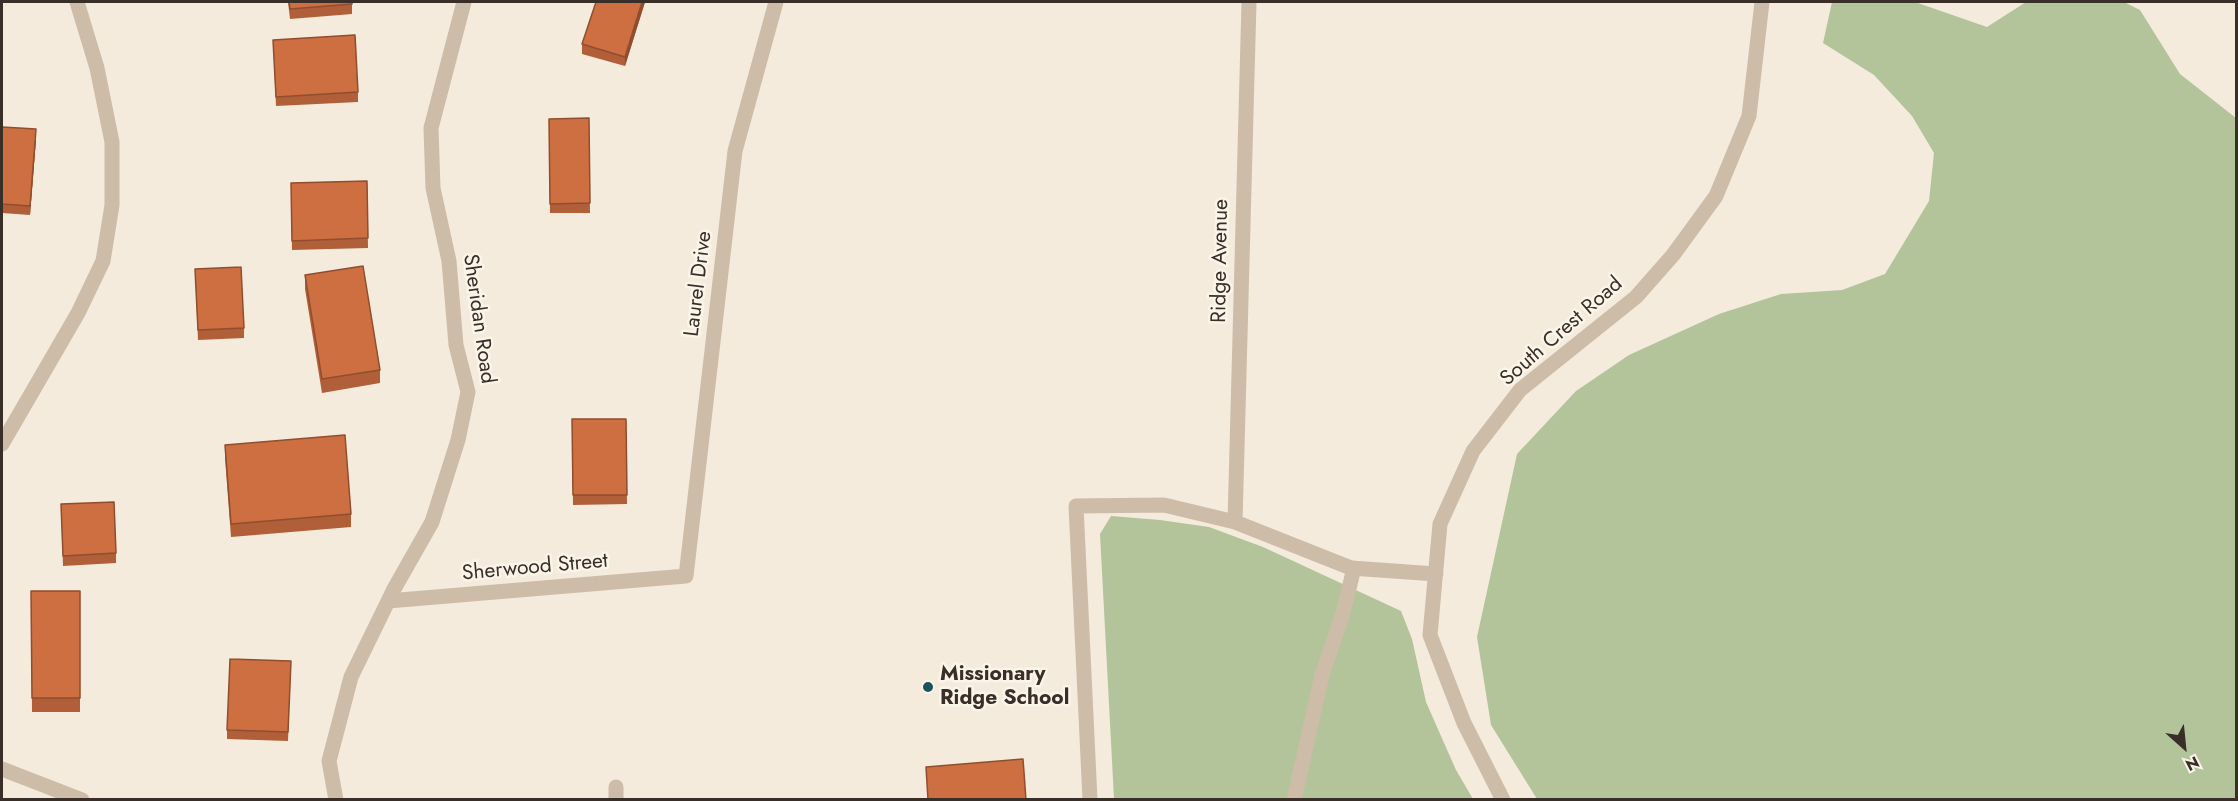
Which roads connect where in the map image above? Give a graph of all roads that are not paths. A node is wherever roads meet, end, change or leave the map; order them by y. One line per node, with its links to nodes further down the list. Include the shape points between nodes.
1 (77, 2): 6 (street, via 97,68 112,142 112,205 103,261)
2 (464, 2): 11 (street, Sheridan Road, via 431,128 433,188 449,261 456,345 468,392 458,440 432,522)
3 (776, 2): 10 (street, Laurel Drive, via 735,151)
4 (1249, 2): 7 (street, Ridge Avenue)
5 (1762, 2): 9 (street, South Crest Road, via 1749,116 1716,196 1636,297 1520,390 1473,451 1440,524)
6 (2, 444)
7 (1235, 522): 8 (street); 15 (street, via 1164,505 1076,506)
8 (1354, 568): 9 (street); 16 (street, via 1322,675)
9 (1436, 574): 17 (street, South Crest Road, via 1430,635 1464,723)
10 (686, 576): 11 (street, Sherwood Street)
11 (388, 602): 14 (street, Sheridan Road, via 351,677 329,761)
12 (2, 769): 13 (street)
13 (82, 800)
14 (336, 800)
15 (1090, 800)
16 (1294, 800)
17 (1503, 800)

